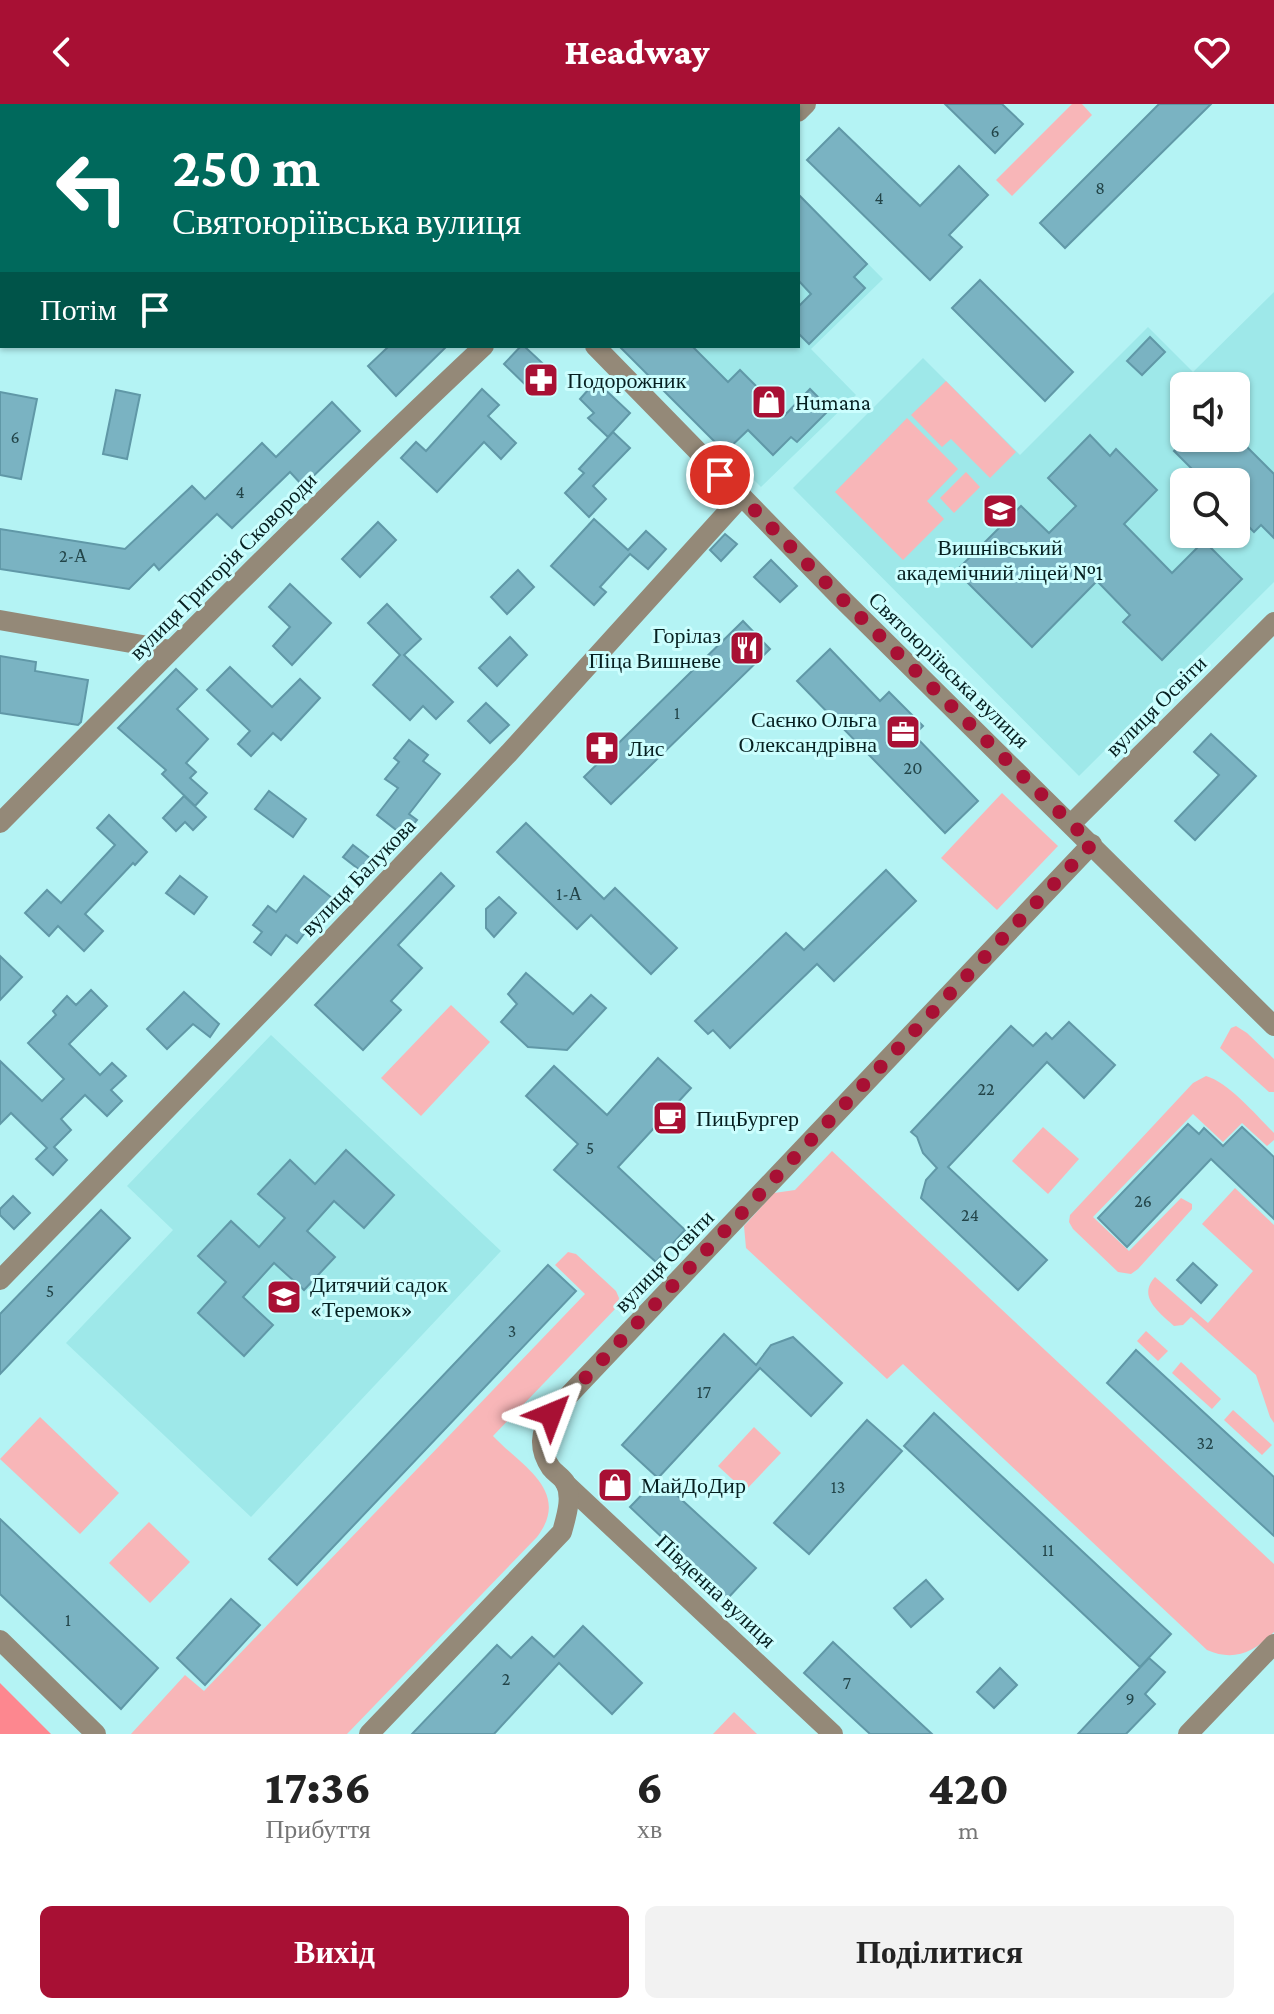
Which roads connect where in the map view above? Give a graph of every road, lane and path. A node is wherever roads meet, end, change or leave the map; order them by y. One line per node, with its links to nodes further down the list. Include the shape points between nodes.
1 (482, 348): 6 (street, вулиця Григорія Сковороди)
2 (597, 348): 3 (street, Святоюріївська вулиця)
3 (741, 497): 8 (street, Святоюріївська вулиця); 11 (street, вулиця Балукова, via 509,753)
4 (0, 620): 6 (street)
5 (1274, 622): 8 (street, вулиця Освіти)
6 (171, 650): 7 (street, вулиця Григорія Сковороди)
7 (0, 823)
8 (1071, 824): 9 (street, Святоюріївська вулиця)
9 (1092, 844): 10 (street, Святоюріївська вулиця); 12 (street, вулиця Освіти, via 551,1414 540,1445)
10 (1274, 1026)
11 (0, 1280)
12 (565, 1483): 16 (street, via 569,1506 562,1532); 17 (street, Південна вулиця)
13 (0, 1640): 15 (street)
14 (1274, 1644): 18 (street)
15 (96, 1734)
16 (369, 1734)
17 (833, 1734)
18 (1188, 1734)

